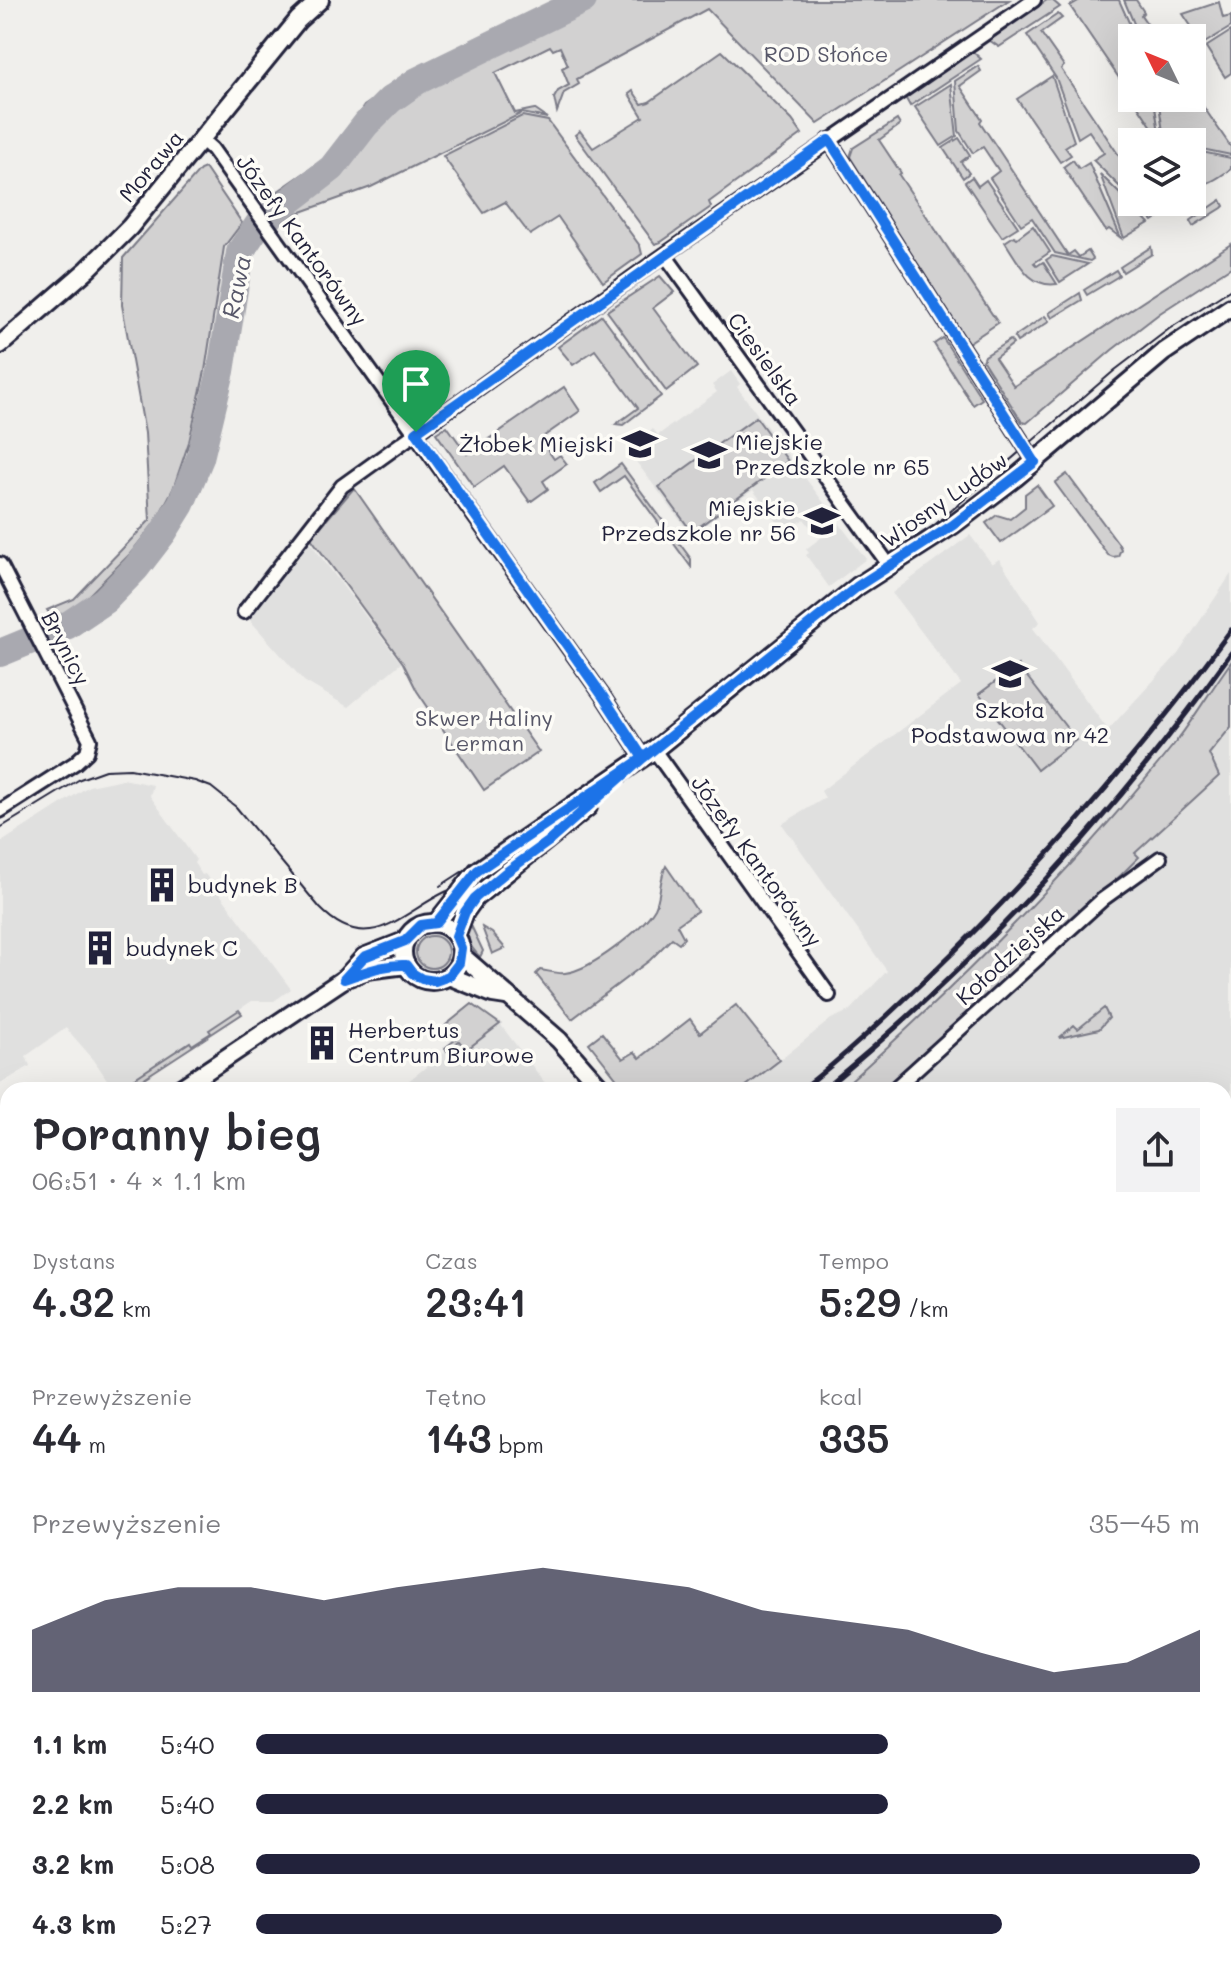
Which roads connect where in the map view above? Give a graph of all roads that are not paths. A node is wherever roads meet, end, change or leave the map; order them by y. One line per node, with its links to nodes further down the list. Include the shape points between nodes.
1 (320, 0): 3 (street, Morawa)
2 (1034, 0): 4 (street)
3 (202, 140): 7 (street, Morawa, via 113,244); 8 (street, Józefy Kantorówny)
4 (829, 140): 5 (street); 9 (street)
5 (665, 255): 8 (street); 11 (street, Ciesielska)
6 (1231, 307): 9 (street, Wiosny Ludów, via 1164,352)
7 (0, 345)
8 (416, 432): 13 (street, via 342,486); 14 (street, Józefy Kantorówny)
9 (1035, 462): 11 (street, Wiosny Ludów, via 946,530)
10 (0, 564): 12 (street, Brynicy)
11 (889, 565): 14 (street, Wiosny Ludów)
12 (4, 583): 15 (street, Brynicy, via 90,740 87,752 75,763)
13 (244, 612)
14 (648, 754): 17 (street, Wiosny Ludów, via 477,871); 18 (street, Wiosny Ludów, via 475,898); 24 (street, Józefy Kantorówny)
15 (0, 811)
16 (1160, 858): 28 (street, Kołodziejska, via 1103,899)
17 (436, 923): 18 (street); 19 (street, via 421,925)
18 (456, 936): 20 (street)
19 (405, 941): 21 (street); 23 (street, via 364,957)
20 (461, 955): 22 (street); 25 (street)
21 (406, 965): 22 (street, via 422,979); 23 (street)
22 (449, 976): 25 (street)
23 (344, 979): 26 (street)
24 (829, 995)
25 (507, 996): 27 (street, via 559,1040)
26 (190, 1082)
27 (596, 1082)
28 (902, 1082)

